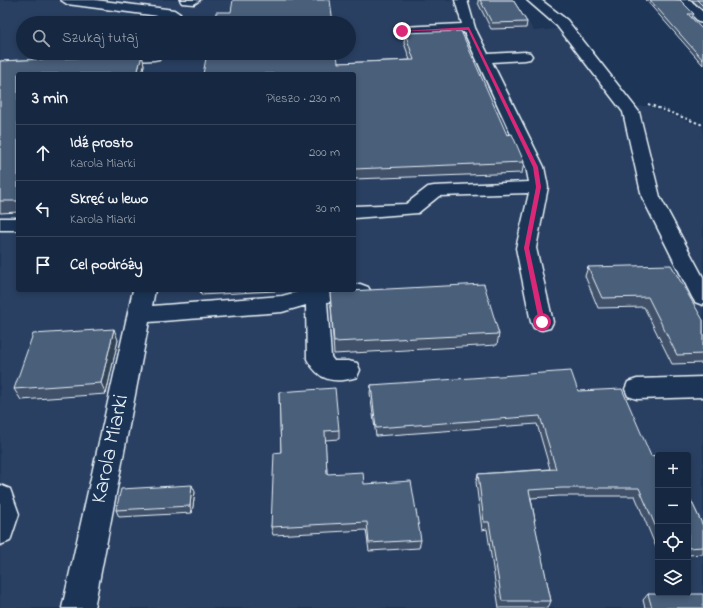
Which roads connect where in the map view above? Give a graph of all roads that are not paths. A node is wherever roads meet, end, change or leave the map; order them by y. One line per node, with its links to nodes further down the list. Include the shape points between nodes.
1 (67, 0): 7 (street)
2 (186, 0): 3 (street); 8 (street)
3 (194, 0)
4 (461, 0): 10 (street)
5 (533, 0): 23 (street, via 562,23 631,112 651,197)
6 (683, 0): 9 (street)
7 (155, 16)
8 (174, 16)
9 (703, 19)
10 (469, 28): 11 (street); 13 (street)
11 (402, 31)
12 (525, 56): 13 (street)
13 (483, 58): 14 (street, via 535,167)
14 (539, 187): 15 (street, via 434,191 411,210); 25 (street, via 526,248)
15 (356, 212)
16 (0, 224): 17 (street)
17 (16, 224)
18 (379, 291): 21 (street)
19 (144, 292): 24 (street, Karola Miarki)
20 (348, 292): 22 (street)
21 (356, 292)
22 (316, 293): 24 (street, via 282,304); 26 (street, via 319,359 328,370)
23 (703, 297)
24 (139, 315): 31 (street, Karola Miarki)
25 (542, 322)
26 (348, 370)
27 (703, 387): 28 (street)
28 (637, 389)
29 (0, 498): 30 (street, via 5,514)
30 (0, 531)
31 (78, 608)

